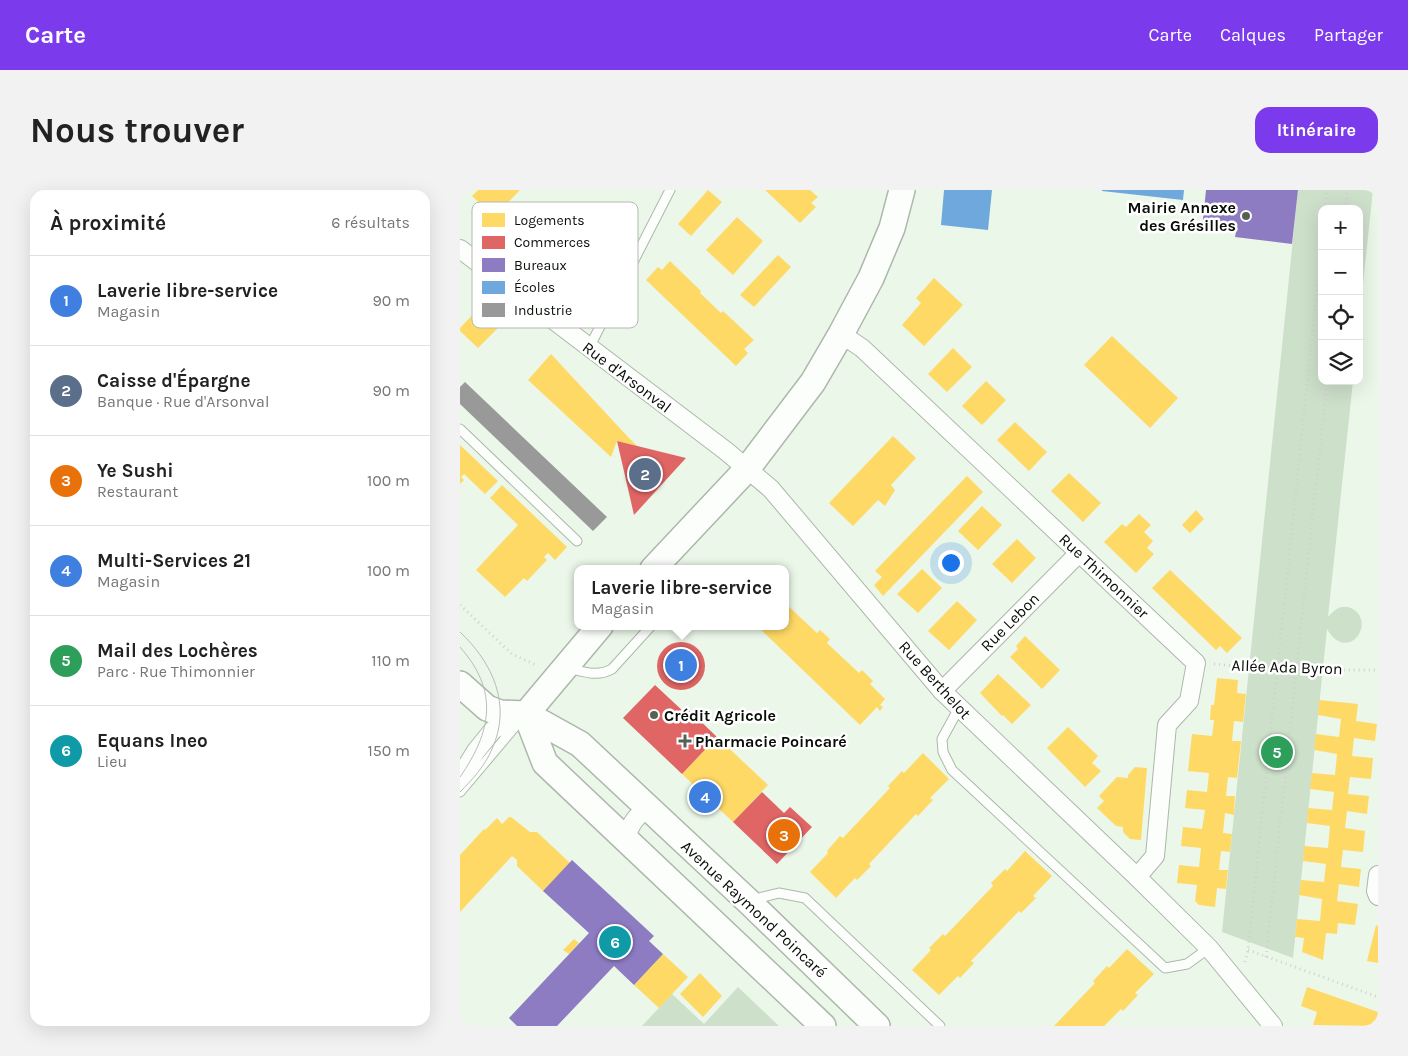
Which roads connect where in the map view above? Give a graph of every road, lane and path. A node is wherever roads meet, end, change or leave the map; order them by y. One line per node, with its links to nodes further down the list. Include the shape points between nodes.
1 (670, 190): 9 (lane)
2 (902, 190): 13 (main road, via 892,228)
3 (1327, 190): 5 (path)
4 (1348, 190): 6 (path)
5 (1325, 205)
6 (1346, 205)
7 (460, 249): 10 (street, Rue d'Arsonval)
8 (1321, 250): 28 (path)
9 (638, 252)
10 (472, 258)
11 (563, 328): 14 (street, Rue d'Arsonval)
12 (599, 328): 14 (lane)
13 (841, 334): 17 (main road, via 813,382); 19 (street, Rue Thimonnier, via 862,348)
14 (589, 348): 17 (street, Rue d'Arsonval)
15 (1327, 385): 27 (path)
16 (460, 429): 18 (lane)
17 (747, 469): 20 (main road); 31 (street, Rue Berthelot, via 772,490)
18 (577, 541)
19 (1079, 553): 24 (street, Rue Thimonnier); 31 (street, Rue Lebon)
20 (662, 564)
21 (460, 604): 26 (path, via 512,654)
22 (597, 630): 25 (main road)
23 (647, 630): 25 (lane, via 612,670 604,674 590,674)
24 (1196, 663): 28 (path, Allée Ada Byron); 39 (street, via 1190,701 1167,725 1155,856)
25 (566, 667): 33 (main road)
26 (541, 668)
27 (1297, 669): 28 (path, Allée Ada Byron); 29 (path, Allée Ada Byron); 44 (path)
28 (1278, 670): 43 (path)
29 (1378, 670)
30 (460, 684): 33 (main road, Avenue Raymond Poincaré, via 486,708 500,713)
31 (942, 691): 32 (street, Rue Berthelot)
32 (959, 708): 39 (street, Rue Berthelot); 42 (lane, via 942,739 942,752 952,770 1165,968 1187,964)
33 (526, 714): 34 (street, via 493,730); 35 (lane); 36 (main road, Avenue Raymond Poincaré, via 580,744); 37 (main road, via 545,763)
34 (460, 777)
35 (460, 792)
36 (647, 808): 37 (street, via 630,825); 41 (main road, Avenue Raymond Poincaré)
37 (625, 840): 48 (main road)
38 (1378, 876): 40 (street)
39 (1137, 877): 42 (street, Rue Berthelot)
40 (1378, 896)
41 (748, 901): 47 (main road, Avenue Raymond Poincaré); 49 (lane, via 779,893 805,898)
42 (1209, 948): 45 (street, Rue Berthelot)
43 (1248, 950): 44 (path); 45 (path)
44 (1266, 957): 46 (path)
45 (1239, 985): 50 (street, Rue Berthelot)
46 (1378, 997)
47 (864, 1021)
48 (823, 1026)
49 (940, 1026)
50 (1273, 1026)

